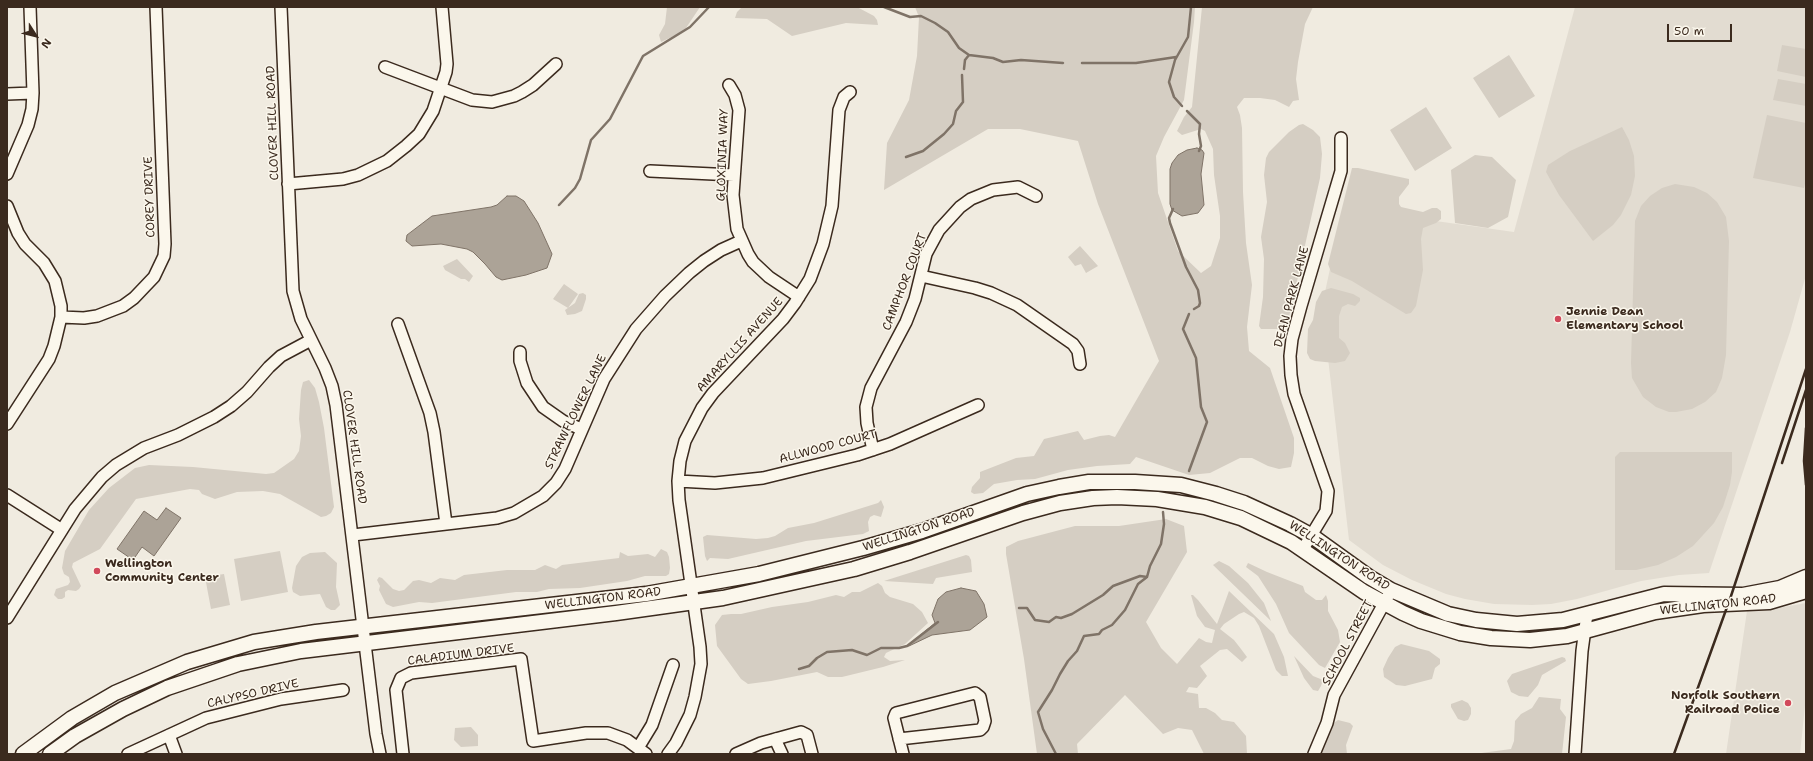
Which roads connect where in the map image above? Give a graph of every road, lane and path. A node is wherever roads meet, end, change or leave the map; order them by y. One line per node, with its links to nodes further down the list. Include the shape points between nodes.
1 (30, 7): 10 (street)
2 (156, 7): 22 (street, COREY DRIVE, via 164,256 154,277 123,306 97,316)
3 (281, 7): 16 (street, CLOVER HILL ROAD)
4 (442, 7): 8 (street, via 447,64)
5 (556, 64): 8 (street, via 533,85 501,100 472,100)
6 (385, 67): 8 (street)
7 (729, 86): 15 (street, GLOXINIA WAY, via 735,95 739,110)
8 (441, 90): 16 (street, via 433,111 418,134 406,146 373,169 343,179)
9 (850, 92): 21 (street, AMARYLLIS AVENUE, via 844,97 839,110 828,228 816,264)
10 (33, 93): 11 (street); 14 (street, via 28,125)
11 (7, 94)
12 (1341, 138): 36 (street, DEAN PARK LANE, via 1340,175 1297,319 1290,356 1294,394 1328,491 1326,511)
13 (650, 171): 15 (street)
14 (7, 174)
15 (734, 175): 19 (street, GLOXINIA WAY, via 735,216)
16 (288, 184): 24 (street, CLOVER HILL ROAD, via 293,291 301,319)
17 (1036, 196): 20 (street, CAMPHOR COURT, via 1018,187 1003,187 971,199 939,230 926,254)
18 (7, 206): 22 (street, via 25,244 44,263 55,281)
19 (741, 241): 21 (street, GLOXINIA WAY, via 759,268 780,286); 29 (street, STRAWFLOWER LANE, via 704,261 677,284 649,314 628,340 607,373)
20 (921, 276): 26 (street, via 975,288 1017,305 1070,341 1078,351); 30 (street, CAMPHOR COURT, via 906,322 866,401 867,423)
21 (799, 297): 31 (street, AMARYLLIS AVENUE, via 783,319 702,408 686,441)
22 (61, 317): 28 (street, via 49,359)
23 (398, 324): 33 (street, via 430,412)
24 (311, 340): 34 (street, via 281,356 242,396 214,417 195,428 144,448 116,465 90,490); 35 (street, CLOVER HILL ROAD, via 325,368 336,404)
25 (520, 352): 29 (street, via 527,383 539,402 555,416)
26 (1080, 364)
27 (978, 405): 30 (street, ALLWOOD COURT)
28 (7, 424)
29 (581, 429): 33 (street, STRAWFLOWER LANE, via 561,476 534,502 514,513 497,518)
30 (873, 450): 31 (street, ALLWOOD COURT, via 763,478 715,483)
31 (678, 481): 41 (street, AMARYLLIS AVENUE, via 681,524)
32 (7, 495): 34 (street)
33 (446, 524): 35 (street, STRAWFLOWER LANE)
34 (62, 530): 44 (street)
35 (353, 535): 45 (street, CLOVER HILL ROAD)
36 (1312, 536): 37 (street, DEAN PARK LANE); 39 (main road, WELLINGTON ROAD); 41 (main road, WELLINGTON ROAD, via 1244,503 1202,490 1154,483 1089,482 1027,494 922,531 759,574)
37 (1303, 549): 41 (main road, WELLINGTON ROAD, via 1241,518 1205,507 1139,497 1093,498 1060,503 1023,513 854,569 782,586); 42 (main road, WELLINGTON ROAD)
38 (1806, 577): 43 (main road, WELLINGTON ROAD, via 1780,588 1747,594 1664,594)
39 (1391, 590): 42 (street, SCHOOL STREET); 43 (main road, WELLINGTON ROAD, via 1448,614 1476,620 1517,624 1562,620)
40 (1806, 591): 46 (main road, WELLINGTON ROAD, via 1768,602 1703,605 1655,612)
41 (692, 595): 45 (main road, WELLINGTON ROAD, via 646,594); 47 (main road, WELLINGTON ROAD); 60 (street, AMARYLLIS AVENUE, via 700,646 699,679 690,714)
42 (1384, 604): 46 (main road, WELLINGTON ROAD, via 1421,621 1460,633 1491,638 1530,640); 65 (street, SCHOOL STREET, via 1334,695 1327,723)
43 (1587, 614): 46 (street)
44 (7, 618)
45 (364, 627): 47 (street, CLOVER HILL ROAD); 54 (main road, WELLINGTON ROAD, via 254,642 187,662 137,683 93,706 53,731)
46 (1584, 633): 66 (street)
47 (366, 644): 55 (main road, WELLINGTON ROAD, via 275,656 212,671 167,688 123,709 75,736); 58 (street, CLOVER HILL ROAD)
48 (673, 665): 53 (street)
49 (343, 690): 50 (street, CALYPSO DRIVE, via 281,699 243,708 206,718)
50 (169, 735): 56 (street, CALYPSO DRIVE); 57 (street)
51 (775, 738): 61 (street); 62 (street); 63 (street, via 804,732)
52 (899, 739): 52 (street, via 980,730 985,724 980,697 975,693 896,713 894,718); 64 (street)
53 (642, 751): 59 (street, CALADIUM DRIVE, via 617,735 600,732 533,741 521,659 411,673 401,678 396,690)
54 (23, 754)
55 (50, 754)
56 (128, 754)
57 (176, 754)
58 (380, 754)
59 (403, 754)
60 (668, 754)
61 (736, 754)
62 (782, 754)
63 (812, 754)
64 (903, 754)
65 (1314, 754)
66 (1575, 754)

